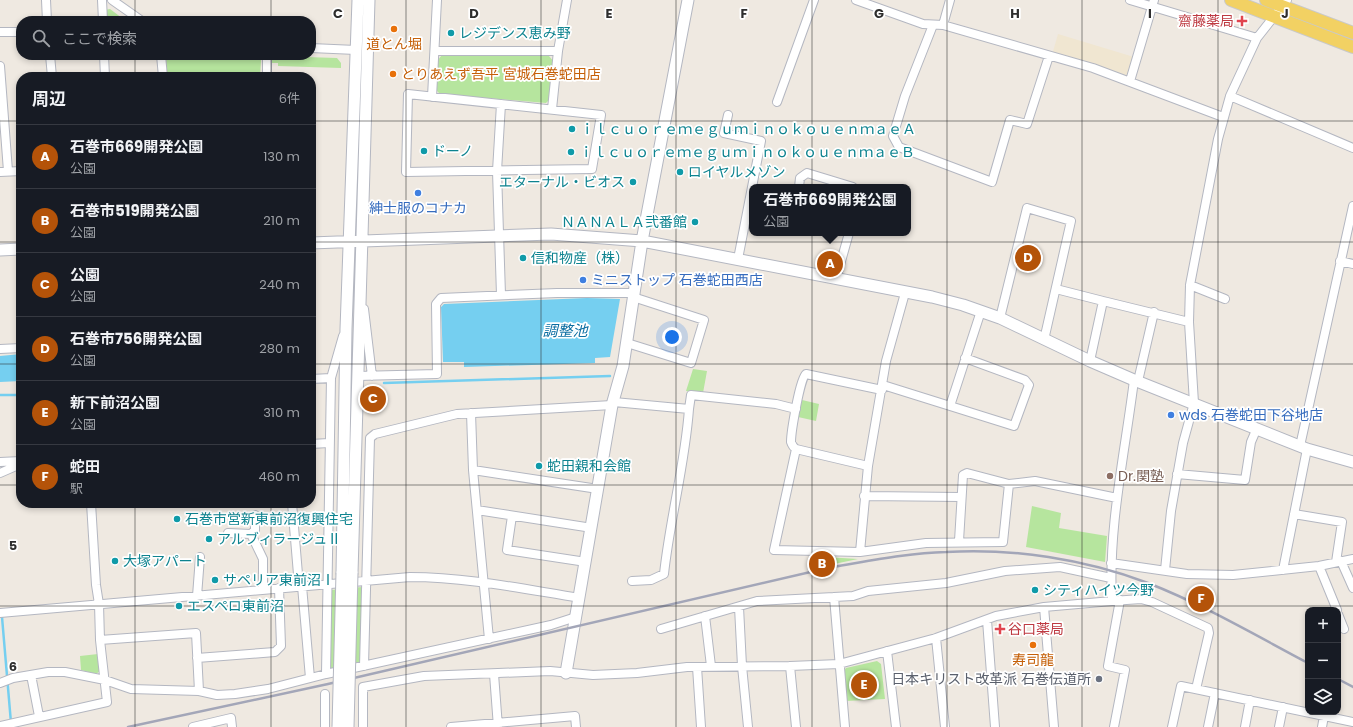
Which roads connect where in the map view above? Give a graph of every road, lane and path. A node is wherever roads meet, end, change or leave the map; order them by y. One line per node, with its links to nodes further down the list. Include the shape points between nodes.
1 (46, 0): 17 (street)
2 (102, 0): 18 (street)
3 (112, 0): 19 (street)
4 (358, 0): 29 (street)
5 (369, 0): 63 (street)
6 (437, 0): 30 (street)
7 (567, 0): 31 (street)
8 (688, 0): 61 (street)
9 (814, 0): 45 (street)
10 (856, 0): 21 (street, via 923,24)
11 (950, 0): 22 (street)
12 (1130, 0): 15 (street)
13 (1231, 0): 20 (main road)
14 (1266, 0): 16 (main road)
15 (1153, 3): 26 (street); 42 (street)
16 (1284, 3): 20 (street); 25 (main road)
17 (47, 16)
18 (103, 16)
19 (135, 16)
20 (1274, 17): 26 (street); 27 (main road)
21 (933, 25): 22 (street); 32 (street, via 905,96 893,136 899,147 992,182 1010,120 1027,124)
22 (943, 25): 32 (street)
23 (0, 32): 24 (street)
24 (16, 32)
25 (1353, 33)
26 (1257, 38): 43 (street)
27 (1353, 47)
28 (316, 48): 29 (street)
29 (356, 50): 62 (street)
30 (435, 51): 31 (street); 44 (street)
31 (558, 51): 47 (street)
32 (1049, 56): 42 (street)
33 (50, 60): 38 (street)
34 (104, 60): 39 (street)
35 (161, 60): 40 (street)
36 (267, 60): 41 (street)
37 (0, 66): 51 (street)
38 (52, 72)
39 (105, 72)
40 (162, 72)
41 (266, 72)
42 (1130, 81): 49 (street)
43 (1230, 96): 49 (street); 50 (street)
44 (432, 97): 46 (street); 53 (street, via 408,94 406,172)
45 (777, 102)
46 (500, 104): 47 (street); 53 (street)
47 (552, 109): 53 (street, via 601,115 592,169)
48 (728, 115): 54 (street, via 724,133 761,141)
49 (1224, 118): 71 (street)
50 (1353, 148)
51 (4, 171): 52 (street)
52 (16, 171)
53 (497, 171): 59 (street)
54 (753, 184)
55 (799, 184): 56 (street, via 800,178 807,173)
56 (843, 184)
57 (749, 203): 67 (street)
58 (1353, 206): 68 (street)
59 (499, 236): 61 (street, via 551,234); 63 (street); 75 (street)
60 (848, 236): 70 (street)
61 (642, 241): 67 (street); 76 (street)
62 (348, 242): 63 (street); 64 (street); 83 (street)
63 (362, 242): 72 (street)
64 (316, 243)
65 (16, 249): 66 (street)
66 (0, 250)
67 (738, 259): 70 (street)
68 (1340, 261): 69 (street); 105 (street)
69 (1353, 264)
70 (836, 279): 74 (street)
71 (1190, 285): 77 (street); 82 (street)
72 (361, 286): 90 (street); 91 (street)
73 (1056, 289): 78 (street); 81 (street, via 1071,221 1028,208); 84 (street)
74 (905, 293): 79 (street, via 932,297); 95 (street, via 886,361)
75 (501, 295): 76 (street); 91 (street, via 438,300 437,374)
76 (634, 295): 85 (street); 85 (street, via 704,320 691,363)
77 (1225, 299)
78 (1103, 301): 80 (street); 89 (street)
79 (981, 311): 81 (street); 88 (street)
80 (1154, 312): 82 (street); 94 (street)
81 (1000, 318): 84 (street)
82 (1189, 322): 96 (street)
83 (346, 329): 92 (street); 139 (street)
84 (1044, 340): 89 (street)
85 (627, 342): 97 (street)
86 (16, 348): 87 (street)
87 (0, 350)
88 (965, 358): 98 (street); 98 (street, via 1025,380 1029,385 1014,426)
89 (1090, 361): 94 (street)
90 (357, 376): 91 (street); 139 (street)
91 (372, 376)
92 (331, 378): 93 (street); 103 (street)
93 (316, 379)
94 (1136, 380): 96 (street); 119 (street)
95 (882, 388): 98 (street); 100 (street, via 806,374 802,378); 111 (street)
96 (1194, 403): 102 (street); 114 (street)
97 (613, 404): 99 (street); 101 (street); 116 (street)
98 (950, 406)
99 (690, 409): 100 (street, via 691,395 776,404); 142 (street, via 664,574 651,580)
100 (796, 409): 106 (street, via 791,441)
101 (471, 413): 112 (street); 141 (street, via 413,423 375,434 370,438)
102 (1257, 428): 105 (street); 114 (street, via 1251,442 1245,480)
103 (329, 443): 104 (street); 144 (street)
104 (316, 444)
105 (1304, 447): 109 (street); 123 (street)
106 (796, 450): 111 (street); 130 (street, via 774,550)
107 (0, 462): 108 (street)
108 (16, 462)
109 (1353, 462)
110 (16, 466): 113 (street)
111 (868, 466): 117 (street)
112 (473, 470): 116 (street); 122 (street)
113 (0, 473)
114 (1177, 474): 137 (street)
115 (1009, 484): 118 (street, via 967,473 963,475); 119 (street, via 1035,481); 129 (street, via 1003,542)
116 (598, 489): 126 (street)
117 (864, 496): 118 (street); 130 (street)
118 (961, 497): 129 (street)
119 (1117, 498): 135 (street)
120 (91, 508): 153 (street)
121 (293, 508): 145 (street)
122 (477, 510): 125 (street); 143 (street)
123 (1294, 514): 134 (street, via 1342,522); 138 (street)
124 (255, 515): 128 (street, via 255,530)
125 (512, 516): 126 (street); 133 (street, via 507,550)
126 (592, 528): 133 (street)
127 (228, 533): 128 (street)
128 (251, 534): 148 (street, via 263,559)
129 (959, 541): 130 (street)
130 (860, 552)
131 (200, 557): 149 (street)
132 (1353, 559): 134 (street)
133 (586, 562): 151 (street)
134 (1338, 562): 136 (street); 147 (street)
135 (1111, 563): 137 (street); 140 (street)
136 (1319, 566): 138 (street); 156 (street)
137 (1165, 570): 138 (street, via 1206,575)
138 (1283, 570)
139 (347, 573): 196 (street, bridge); 197 (street, bridge)
140 (1111, 578): 150 (street, via 1060,567 1005,571 946,583); 152 (street)
141 (365, 581): 143 (street, via 440,577); 144 (street); 170 (street)
142 (632, 581)
143 (484, 582): 151 (street); 165 (street)
144 (327, 584): 145 (street); 176 (street)
145 (301, 586): 146 (street); 179 (street)
146 (279, 588): 148 (street); 168 (street, via 281,646 275,652)
147 (1353, 588)
148 (263, 589): 149 (street)
149 (197, 596): 153 (street)
150 (834, 597): 154 (street, via 758,601); 169 (street)
151 (580, 598): 159 (street)
152 (1116, 601): 155 (street); 182 (street, via 1141,599 1152,602 1208,628); 209 (street, via 1108,666 1125,670)
153 (99, 604): 157 (street); 166 (street)
154 (739, 607): 158 (street); 172 (street)
155 (1044, 607): 160 (street); 208 (street)
156 (1336, 607)
157 (0, 613)
158 (705, 616): 162 (street); 171 (street)
159 (576, 617): 165 (street); 175 (street)
160 (987, 620): 164 (street); 207 (street)
161 (1341, 622): 163 (street)
162 (661, 629)
163 (1344, 629)
164 (936, 638): 167 (street); 206 (street)
165 (489, 639): 170 (street)
166 (100, 640): 168 (street, via 196,633); 180 (street)
167 (887, 651): 169 (street); 205 (street)
168 (197, 658): 183 (street)
169 (839, 664): 173 (street); 204 (street)
170 (364, 666): 176 (street)
171 (710, 666): 172 (street); 174 (street)
172 (742, 666): 173 (street); 202 (street)
173 (790, 666): 203 (street)
174 (697, 667): 175 (street, via 593,675); 201 (street)
175 (566, 672): 177 (street)
176 (326, 674): 179 (street)
177 (494, 674): 191 (street); 198 (street, via 424,676 363,687)
178 (31, 675): 180 (street, via 65,672); 181 (street); 188 (street)
179 (310, 678): 183 (street, via 236,694 217,695)
180 (105, 680): 183 (street, via 131,689); 188 (street, via 107,702)
181 (0, 683)
182 (1196, 689): 184 (street); 210 (street, via 1181,686)
183 (199, 691)
184 (1215, 693): 186 (street); 211 (street)
185 (325, 694): 195 (street)
186 (1250, 700): 187 (street); 212 (street)
187 (1283, 707): 189 (street); 213 (street)
188 (39, 716): 192 (street)
189 (1324, 716): 190 (street); 214 (street)
190 (1353, 722)
191 (498, 724): 199 (street); 200 (street, via 575,716)
192 (0, 726)
193 (193, 727): 194 (street, via 231,718)
194 (232, 727)
195 (325, 727)
196 (338, 727)
197 (348, 727)
198 (363, 727)
199 (451, 727)
200 (576, 727)
201 (701, 727)
202 (748, 727)
203 (796, 727)
204 (845, 727)
205 (896, 727)
206 (945, 727)
207 (995, 727)
208 (1054, 727)
209 (1114, 727)
210 (1172, 727)
211 (1208, 727)
212 (1245, 727)
213 (1279, 727)
214 (1322, 727)

